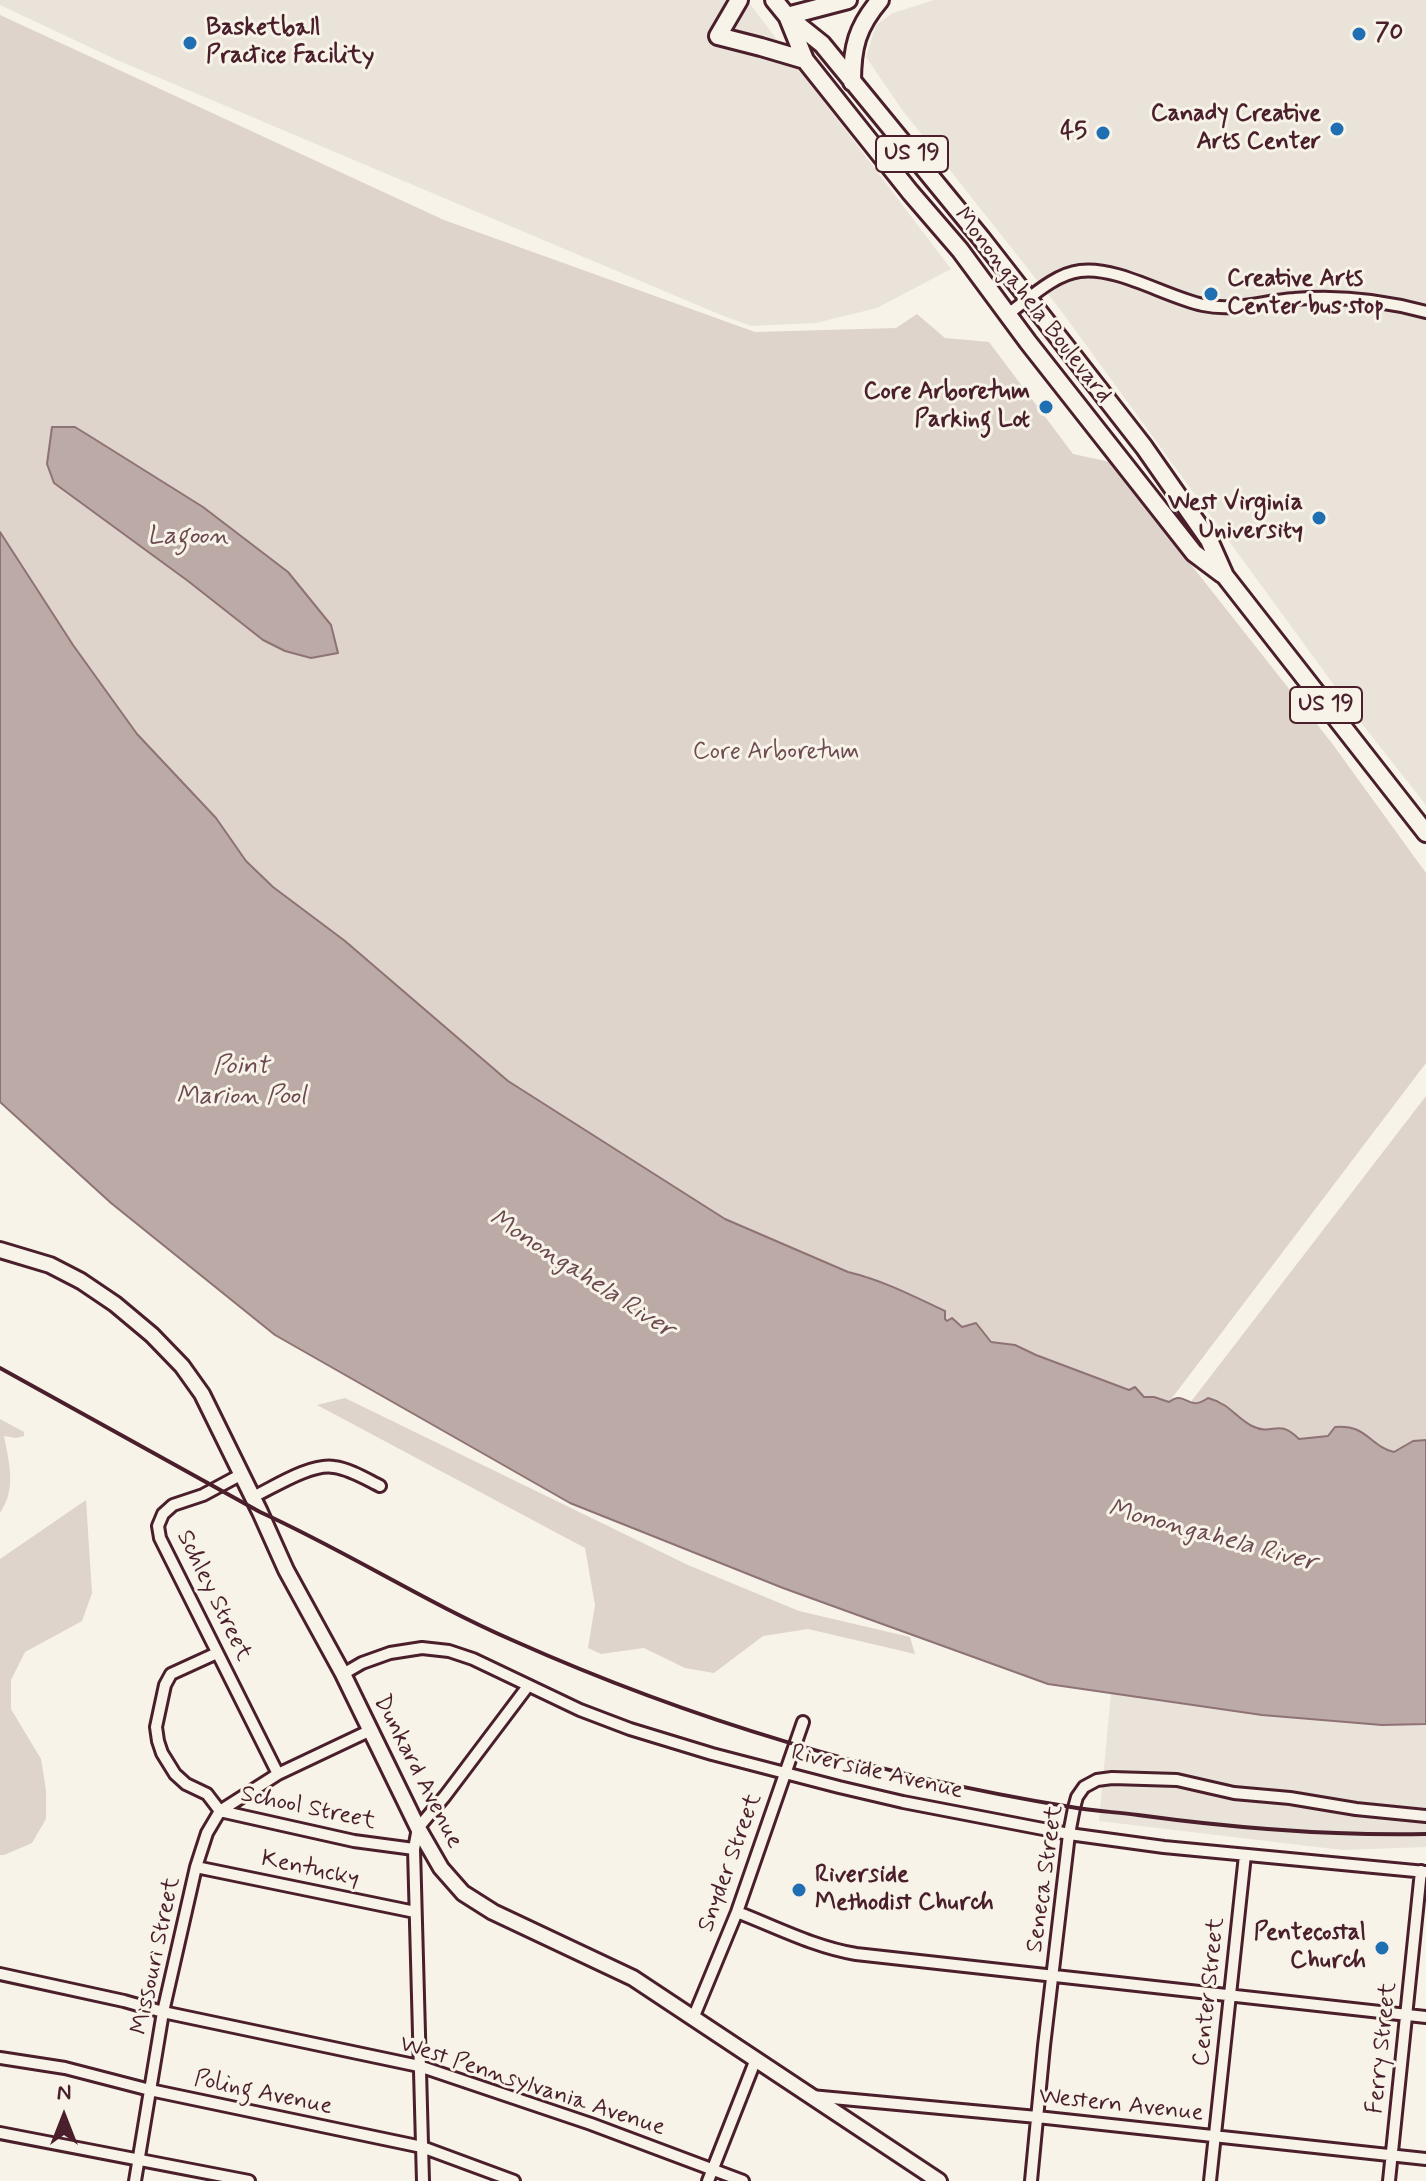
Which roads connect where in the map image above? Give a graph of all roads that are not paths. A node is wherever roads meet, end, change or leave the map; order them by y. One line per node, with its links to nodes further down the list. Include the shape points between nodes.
1 (739, 0): 6 (main road, via 718,36)
2 (774, 0): 5 (main road, Monongahela Boulevard / US 19)
3 (848, 0): 5 (main road)
4 (880, 0): 7 (main road, via 857,36)
5 (787, 16): 6 (main road, Monongahela Boulevard / US 19); 7 (main road, Monongahela Boulevard / US 19, via 822,44)
6 (805, 60): 10 (main road, Monongahela Boulevard / US 19)
7 (852, 82): 8 (main road, Monongahela Boulevard / US 19)
8 (1028, 300): 9 (street, via 1059,277 1098,270 1203,305 1228,308 1322,297); 10 (street); 11 (main road, Monongahela Boulevard / US 19, via 1144,447 1209,540)
9 (1425, 308)
10 (1008, 314): 11 (main road, Monongahela Boulevard / US 19, via 1194,553)
11 (1225, 576): 12 (main road, Monongahela Boulevard / US 19)
12 (1426, 833)
13 (0, 1250): 14 (main road, Dunkard Avenue, via 81,1281 152,1335 202,1394)
14 (242, 1474): 16 (main road, Dunkard Avenue); 17 (street, Schley Street, via 173,1505 158,1526)
15 (380, 1486): 16 (street, via 344,1469 318,1467)
16 (253, 1497): 18 (main road, Dunkard Avenue)
17 (217, 1653): 23 (street, Schley Street); 24 (street, School Street, via 171,1674 156,1727 162,1753 175,1774 207,1794)
18 (343, 1674): 19 (street, Riverside Avenue, via 390,1653 422,1648 473,1659); 21 (main road, Dunkard Avenue)
19 (528, 1686): 22 (street, Riverside Avenue, via 630,1729); 26 (street)
20 (803, 1722): 22 (street, Snyder Street)
21 (371, 1730): 23 (street); 26 (main road, Dunkard Avenue)
22 (785, 1772): 27 (street, Riverside Avenue, via 903,1802); 33 (street, Snyder Street)
23 (278, 1774): 24 (street)
24 (220, 1811): 28 (street, School Street); 30 (street, Missouri Street)
25 (1426, 1816): 27 (street, Seneca Street, via 1234,1793 1177,1780 1112,1778 1084,1787)
26 (418, 1828): 28 (street); 39 (main road, Dunkard Avenue, via 463,1893 633,1978)
27 (1069, 1834): 29 (street, Riverside Avenue); 35 (street, Seneca Street)
28 (414, 1849): 32 (street)
29 (1245, 1855): 31 (street, Riverside Avenue); 36 (street, Center Street)
30 (196, 1867): 32 (street, Kentucky); 37 (street, Missouri Street)
31 (1423, 1871): 38 (street, Ferry Street)
32 (415, 1912): 43 (street)
33 (737, 1912): 35 (street, via 833,1950); 39 (street, Snyder Street)
34 (0, 1974): 37 (street, West Pennsylvania Avenue)
35 (1053, 1975): 36 (street); 46 (street, Seneca Street)
36 (1229, 1995): 38 (street); 48 (street, Center Street)
37 (163, 2012): 43 (street, West Pennsylvania Avenue); 44 (street, Missouri Street)
38 (1407, 2015): 40 (street); 50 (street, Ferry Street)
39 (694, 2016): 42 (main road, Dunkard Avenue)
40 (1426, 2017)
41 (0, 2058): 44 (street, Poling Avenue)
42 (756, 2059): 45 (main road, Dunkard Avenue); 53 (street)
43 (419, 2066): 49 (street); 53 (street, West Pennsylvania Avenue, via 591,2124)
44 (150, 2090): 49 (street, Poling Avenue); 51 (street, Missouri Street)
45 (811, 2096): 46 (street, Western Avenue); 59 (main road, Dunkard Avenue)
46 (1037, 2117): 48 (street, Western Avenue); 60 (street, Seneca Street)
47 (0, 2133): 51 (street)
48 (1215, 2137): 50 (street, Western Avenue); 61 (street, Center Street)
49 (422, 2147): 56 (street); 57 (street, Poling Avenue)
50 (1392, 2156): 52 (street, Western Avenue); 62 (street, Ferry Street)
51 (140, 2159): 54 (street, Missouri Street); 55 (street)
52 (1426, 2159)
53 (710, 2176): 58 (street, West Pennsylvania Avenue)
54 (135, 2181)
55 (249, 2181)
56 (423, 2181)
57 (514, 2181)
58 (743, 2181)
59 (939, 2181)
60 (1031, 2181)
61 (1210, 2181)
62 (1389, 2181)

